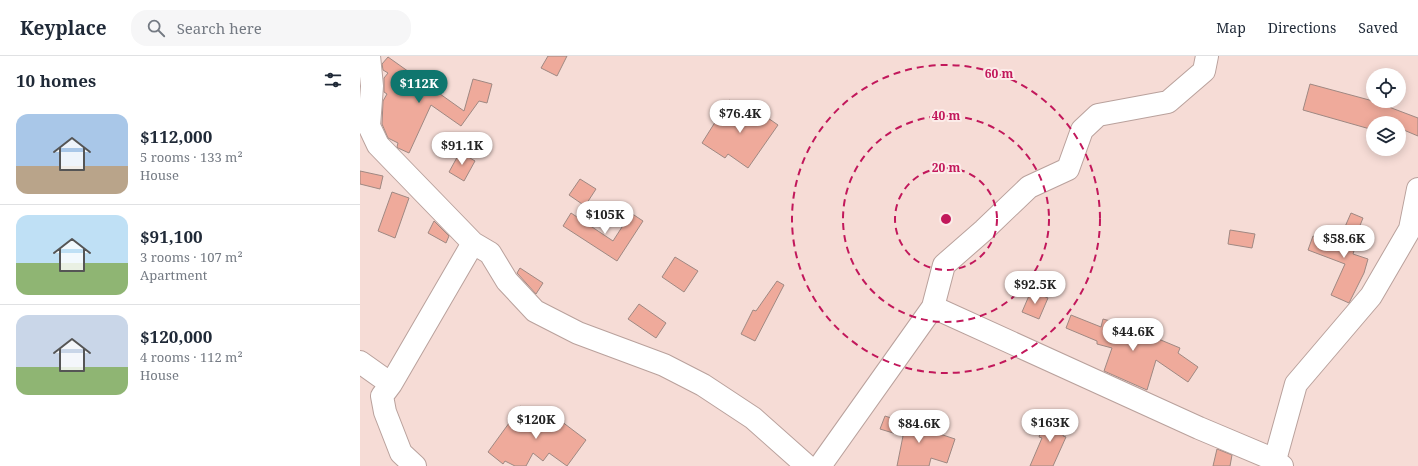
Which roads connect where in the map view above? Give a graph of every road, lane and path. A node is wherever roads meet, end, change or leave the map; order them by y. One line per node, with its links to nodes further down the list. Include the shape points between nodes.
1 (369, 56): 5 (street, via 372,86 370,126 378,145)
2 (1208, 56): 6 (street, via 1204,71 1168,102 1098,115 1082,130 1068,169 1029,187 944,265)
3 (1418, 189): 4 (street)
4 (1414, 230): 9 (street, via 1371,296 1296,384)
5 (473, 243): 8 (street); 11 (street, via 490,253 507,281 535,311 578,333 664,365 703,385 753,418)
6 (933, 307): 9 (street); 12 (street)
7 (360, 362): 8 (street)
8 (390, 384): 10 (street, via 382,396 385,412 402,453)
9 (1279, 463)
10 (415, 466)
11 (807, 466)
12 (820, 466)

